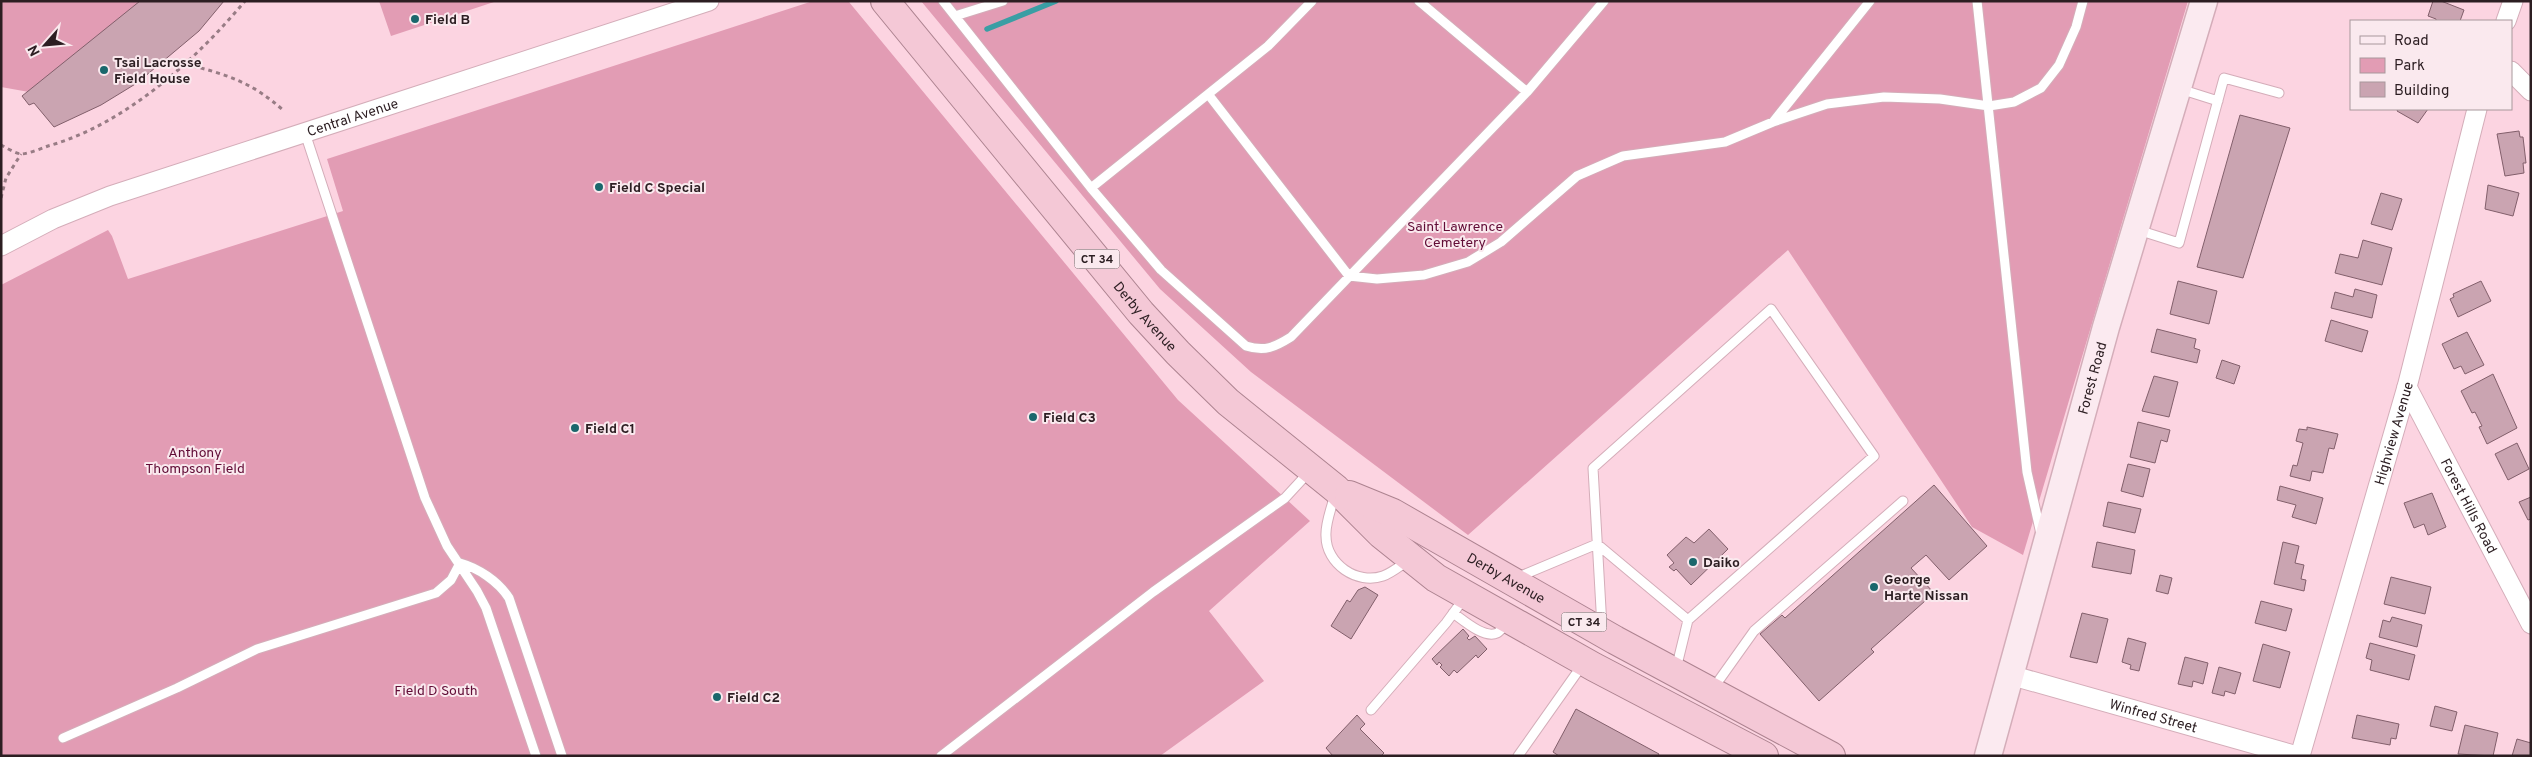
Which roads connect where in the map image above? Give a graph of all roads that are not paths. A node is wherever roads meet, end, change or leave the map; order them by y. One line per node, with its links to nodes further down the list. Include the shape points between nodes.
1 (710, 1): 25 (street, Central Avenue)
2 (884, 1): 31 (highway, Derby Avenue / CT 34, via 1166,340 1228,402)
3 (943, 1): 13 (lane)
4 (1004, 1): 13 (lane)
5 (1312, 1): 20 (lane, via 1268,46)
6 (1419, 1): 18 (lane)
7 (1604, 1): 18 (lane)
8 (1870, 1): 24 (lane)
9 (1977, 1): 22 (lane)
10 (2083, 1): 22 (lane, via 2076,27 2059,65 2041,88 2014,102)
11 (2204, 1): 16 (main road, Forest Road)
12 (2513, 1): 14 (street)
13 (955, 16): 26 (lane)
14 (2506, 20)
15 (2512, 72): 17 (street)
16 (2177, 89): 21 (lane); 27 (main road, Forest Road)
17 (2531, 91)
18 (1527, 92): 29 (lane)
19 (2280, 93): 21 (lane, via 2224,78)
20 (1208, 94): 26 (lane); 29 (lane)
21 (2218, 100): 27 (lane, via 2179,243)
22 (1989, 106): 24 (lane, via 1940,99 1884,97 1827,104); 35 (lane, via 2028,472)
23 (2477, 110): 30 (street, Highview Avenue)
24 (1773, 122): 29 (lane, via 1725,142 1624,156 1576,176 1501,242 1468,262 1424,275 1377,279)
25 (305, 133): 28 (street, Central Avenue, via 110,196 53,219); 37 (lane, via 425,498 447,546)
26 (1091, 188): 29 (lane, via 1161,270 1246,346 1260,350 1283,342)
27 (2135, 229): 35 (main road, Forest Road)
28 (1, 246)
29 (1349, 276)
30 (2407, 387): 41 (street, Forest Hills Road); 56 (street, Highview Avenue)
31 (1311, 470): 32 (highway, Derby Avenue / CT 34); 51 (lane, via 1285,498 1153,592)
32 (1336, 489): 36 (highway, Derby Avenue / CT 34, via 1381,534); 36 (lane, via 1326,536 1332,556 1343,570 1364,579 1383,576); 38 (highway, Derby Avenue / CT 34, via 1393,513)
33 (1903, 501): 46 (lane, via 1754,631)
34 (1597, 544): 38 (lane); 40 (lane); 40 (lane, via 1593,468 1772,308 1874,456); 42 (lane)
35 (2044, 549): 45 (main road, Forest Road)
36 (1412, 559): 39 (highway, Derby Avenue / CT 34, via 1436,578)
37 (460, 563): 48 (lane, via 451,580 436,593 257,648 177,688); 49 (lane, via 486,608); 50 (lane, via 475,567 508,598)
38 (1511, 580): 42 (highway, Derby Avenue / CT 34)
39 (1460, 604): 43 (highway, Derby Avenue / CT 34, via 1510,620); 47 (lane)
40 (1688, 620): 44 (lane)
41 (2531, 624)
42 (1602, 632): 43 (highway); 44 (highway, Derby Avenue / CT 34)
43 (1585, 661): 52 (lane); 53 (highway, Derby Avenue / CT 34)
44 (1675, 672): 46 (highway, Derby Avenue / CT 34)
45 (2010, 675): 55 (main road, Forest Road); 56 (street, Winfred Street)
46 (1711, 691): 54 (highway, Derby Avenue / CT 34)
47 (1371, 710)
48 (63, 738)
49 (536, 756)
50 (562, 756)
51 (941, 756)
52 (1518, 756)
53 (1764, 756)
54 (1831, 756)
55 (1988, 756)
56 (2299, 756)

